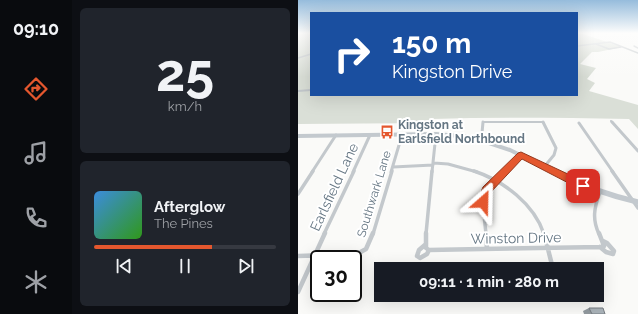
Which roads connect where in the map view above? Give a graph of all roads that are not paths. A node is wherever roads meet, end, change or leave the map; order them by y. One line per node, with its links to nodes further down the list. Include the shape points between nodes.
1 (605, 48): 2 (street)
2 (618, 48)
3 (625, 48): 4 (street)
4 (638, 53)
5 (310, 54): 6 (street)
6 (298, 58)
7 (310, 90): 8 (street)
8 (298, 91)
9 (611, 121): 17 (street)
10 (579, 123): 25 (street)
11 (436, 134): 14 (main road); 16 (main road); 19 (street)
12 (336, 135): 13 (main road); 15 (main road); 24 (street)
13 (370, 135): 14 (main road); 30 (street, Earlsfield Lane)
14 (402, 135): 20 (street, Southwark Lane)
15 (299, 137)
16 (478, 139): 18 (main road, via 498,144); 21 (street, via 482,133 483,122 543,122 556,148 554,155)
17 (638, 151)
18 (521, 155): 21 (main road); 22 (street)
19 (434, 164): 20 (street); 22 (street, via 472,170); 27 (street)
20 (393, 167): 32 (street, Southwark Lane, via 371,241)
21 (544, 167): 23 (main road)
22 (495, 181): 28 (street, via 527,204 540,224); 29 (street, via 486,190 483,202)
23 (600, 192): 25 (main road); 28 (street, Winston Drive, via 592,214 602,245)
24 (298, 194)
25 (636, 202): 26 (street)
26 (638, 208)
27 (426, 244): 31 (street); 31 (street, Winston Drive, via 417,256 423,257)
28 (547, 248): 29 (street, Winston Drive); 35 (street)
29 (487, 249): 31 (street, Winston Drive)
30 (317, 250)
31 (429, 250)
32 (362, 251)
33 (298, 256): 34 (street)
34 (310, 256)
35 (551, 262)
36 (310, 265): 37 (street, Earlsfield Lane)
37 (298, 292)

